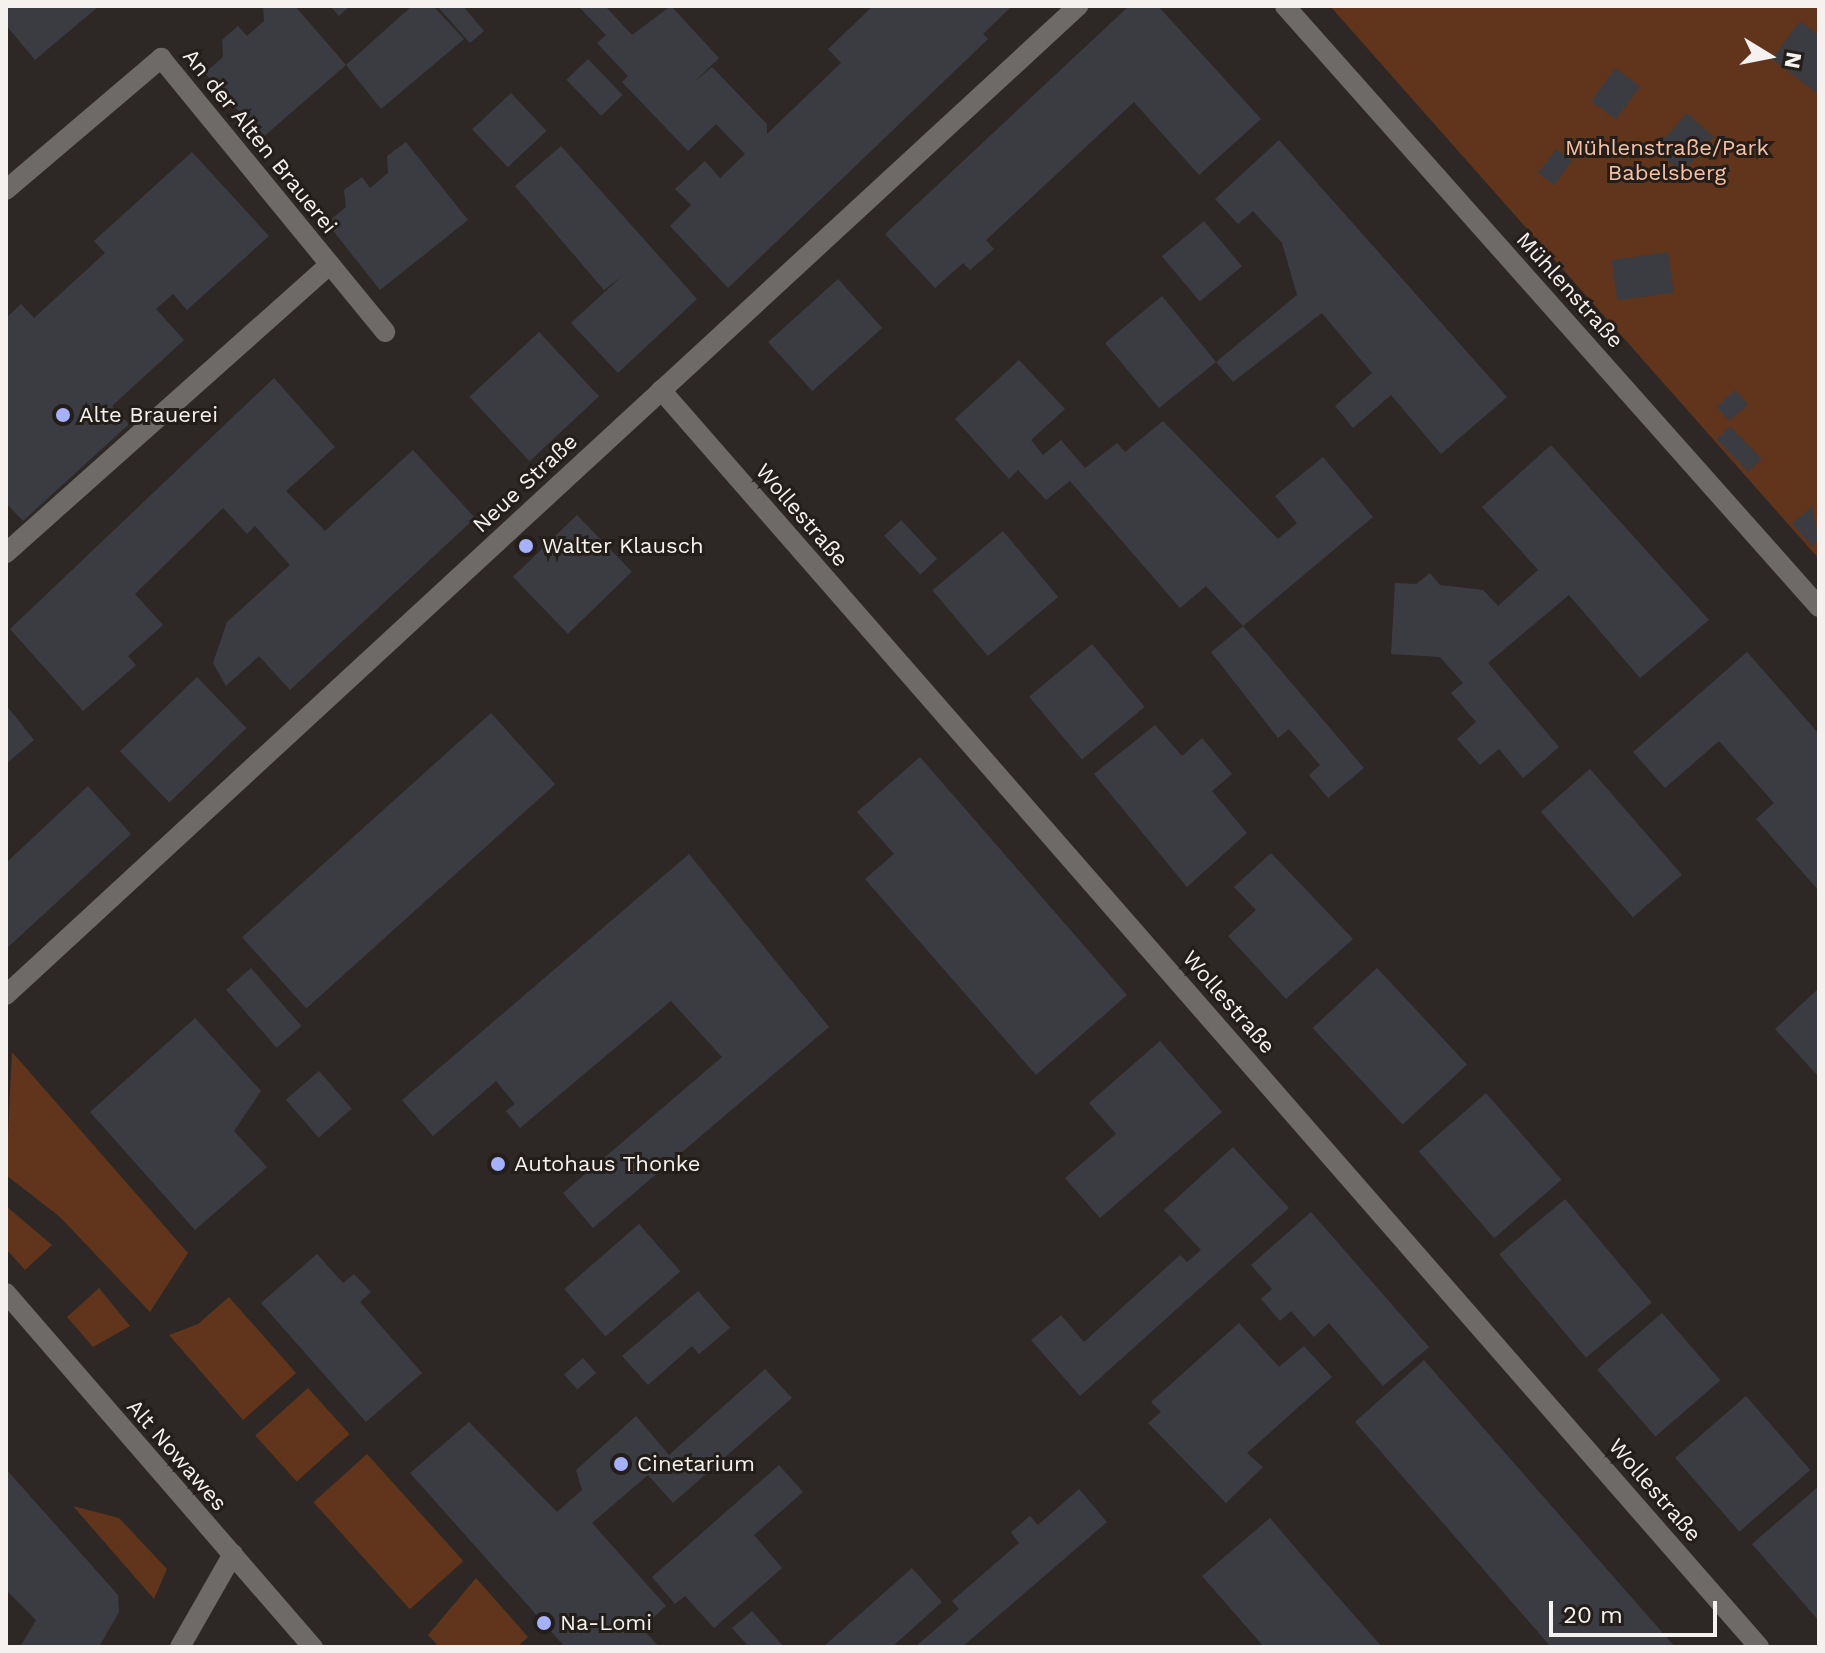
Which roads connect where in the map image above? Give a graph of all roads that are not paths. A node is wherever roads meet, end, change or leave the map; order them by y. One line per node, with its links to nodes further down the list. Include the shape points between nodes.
1 (1078, 6): 6 (street, Neue Straße)
2 (1285, 6): 8 (street, Mühlenstraße)
3 (6, 190): 4 (street, An der Alten Brauerei, via 161,58)
4 (330, 264): 5 (street, An der Alten Brauerei); 7 (street, An der Alten Brauerei)
5 (385, 332)
6 (661, 390): 9 (street, Neue Straße); 14 (street, Wollestraße)
7 (6, 553)
8 (1819, 607)
9 (6, 995)
10 (6, 1293): 11 (street, Alt Nowawes)
11 (233, 1554): 12 (street); 13 (street, Alt Nowawes)
12 (180, 1647)
13 (313, 1647)
14 (1759, 1647)

